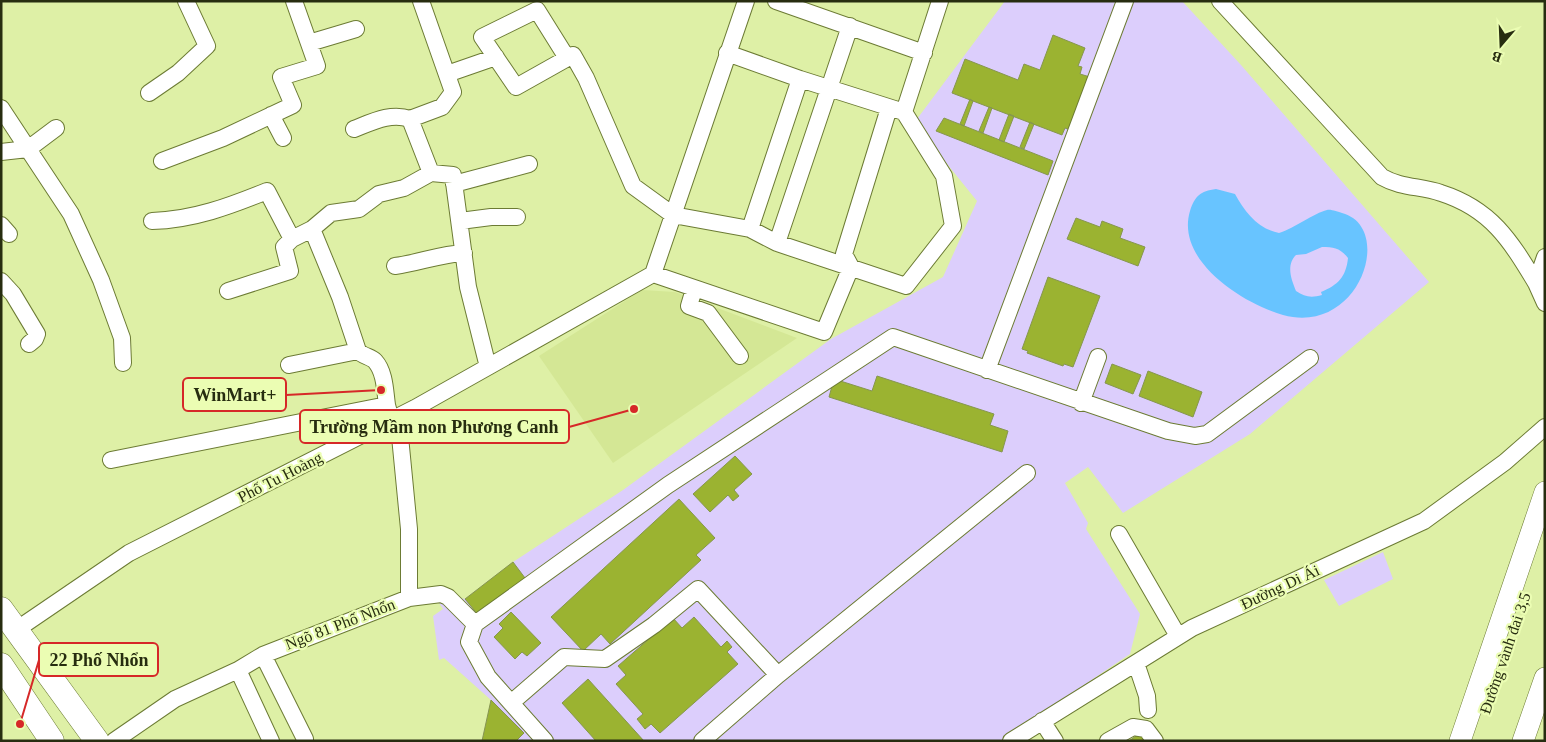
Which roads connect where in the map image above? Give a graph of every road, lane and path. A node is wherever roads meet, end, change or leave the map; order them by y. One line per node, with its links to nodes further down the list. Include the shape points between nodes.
1 (186, 1): 19 (street, via 207,46 178,73)
2 (294, 1): 11 (street)
3 (421, 1): 16 (street)
4 (746, 1): 12 (street)
5 (776, 1): 9 (street)
6 (940, 1): 13 (street)
7 (1125, 1): 59 (street)
8 (1220, 1): 47 (street, via 1382,177 1393,183 1442,193 1470,204 1510,239)
9 (850, 26): 13 (street); 18 (street)
10 (356, 29): 11 (street)
11 (309, 43): 22 (street, via 316,66 281,76 293,104)
12 (727, 52): 17 (street); 33 (street)
13 (924, 53): 21 (street)
14 (496, 57): 15 (street, via 516,87); 15 (street, via 482,37 538,10); 16 (street)
15 (567, 58): 33 (street, via 573,55 586,78 633,186)
16 (447, 74): 23 (street, via 453,92 442,107)
17 (800, 79): 18 (street); 38 (street)
18 (830, 88): 21 (street); 40 (street)
19 (149, 92)
20 (1, 108): 27 (street)
21 (896, 110): 44 (street, via 844,254); 44 (street, via 944,176 953,226 906,286)
22 (271, 114): 26 (street); 29 (street, via 222,138)
23 (410, 119): 25 (street, via 403,116 385,118); 31 (street)
24 (56, 128): 27 (street)
25 (354, 129)
26 (283, 138)
27 (28, 149): 28 (street); 56 (street, via 75,222 122,338)
28 (1, 152)
29 (162, 161)
30 (529, 164): 32 (street)
31 (431, 173): 32 (street, via 453,175); 37 (street, via 404,188 379,194 359,209 331,213)
32 (454, 184): 36 (street)
33 (673, 215): 38 (street); 45 (street)
34 (517, 217): 36 (street)
35 (152, 221): 39 (street, via 178,220 267,191)
36 (460, 221): 41 (street)
37 (312, 229): 39 (street); 52 (street)
38 (750, 229): 40 (street)
39 (292, 239): 49 (street, via 284,247 290,271)
40 (777, 243): 44 (street)
41 (464, 253): 43 (street, via 441,254 421,262); 58 (street, via 468,287)
42 (1545, 257): 47 (street)
43 (396, 266)
44 (850, 267): 48 (street, via 824,332)
45 (653, 274): 48 (street); 58 (street, Phố Tu Hoàng)
46 (1, 281): 51 (street, via 13,294 37,334)
47 (1536, 282): 50 (street)
48 (694, 288): 53 (street, via 689,306 708,313)
49 (228, 291)
50 (1545, 303)
51 (29, 344)
52 (358, 351): 57 (street); 61 (street, Ngõ 81 Phố Nhổn, via 374,360 381,370)
53 (740, 356)
54 (1098, 357): 60 (street)
55 (1310, 358): 60 (street, via 1207,434 1195,436 1168,432)
56 (123, 362)
57 (289, 364)
58 (488, 366): 61 (street, Phố Tu Hoàng)
59 (987, 370): 60 (street); 70 (street, via 893,337 668,485)
60 (1081, 403)
61 (392, 414): 63 (street, via 235,436); 68 (street, Ngõ 81 Phố Nhổn, via 409,529); 71 (street, Phố Tu Hoàng, via 129,553)
62 (1545, 427): 72 (street, Đường Di Ái, via 1505,462 1424,521)
63 (111, 460)
64 (1028, 473): 77 (street)
65 (1545, 492): 94 (main road)
66 (1119, 534): 72 (street)
67 (1545, 536): 95 (main road, Đường vành đai 3,5)
68 (409, 598): 70 (street, via 441,594); 73 (street, Ngõ 81 Phố Nhổn)
69 (1, 609): 71 (highway)
70 (475, 624): 79 (street, via 469,642 488,677)
71 (16, 630): 85 (highway)
72 (1178, 636): 74 (street, Đường Di Ái)
73 (263, 655): 76 (street, Ngõ 81 Phố Nhổn); 83 (street)
74 (1136, 663): 80 (street); 82 (street, Đường Di Ái)
75 (1, 665): 84 (highway)
76 (238, 670): 86 (street, Ngõ 81 Phố Nhổn, via 175,699); 87 (street)
77 (778, 675): 79 (street, via 698,589 605,659 564,657); 89 (street)
78 (1544, 682): 96 (main road)
79 (511, 702): 88 (street)
80 (1148, 710)
81 (1545, 722): 97 (main road)
82 (1037, 730): 90 (street, Đường Di Ái); 91 (street)
83 (305, 739)
84 (52, 741)
85 (97, 741)
86 (114, 741)
87 (271, 741)
88 (545, 741)
89 (702, 741)
90 (1011, 741)
91 (1055, 741)
92 (1108, 741): 93 (street, via 1133,727 1146,729)
93 (1155, 741)
94 (1460, 741)
95 (1475, 741)
96 (1523, 741)
97 (1538, 741)

